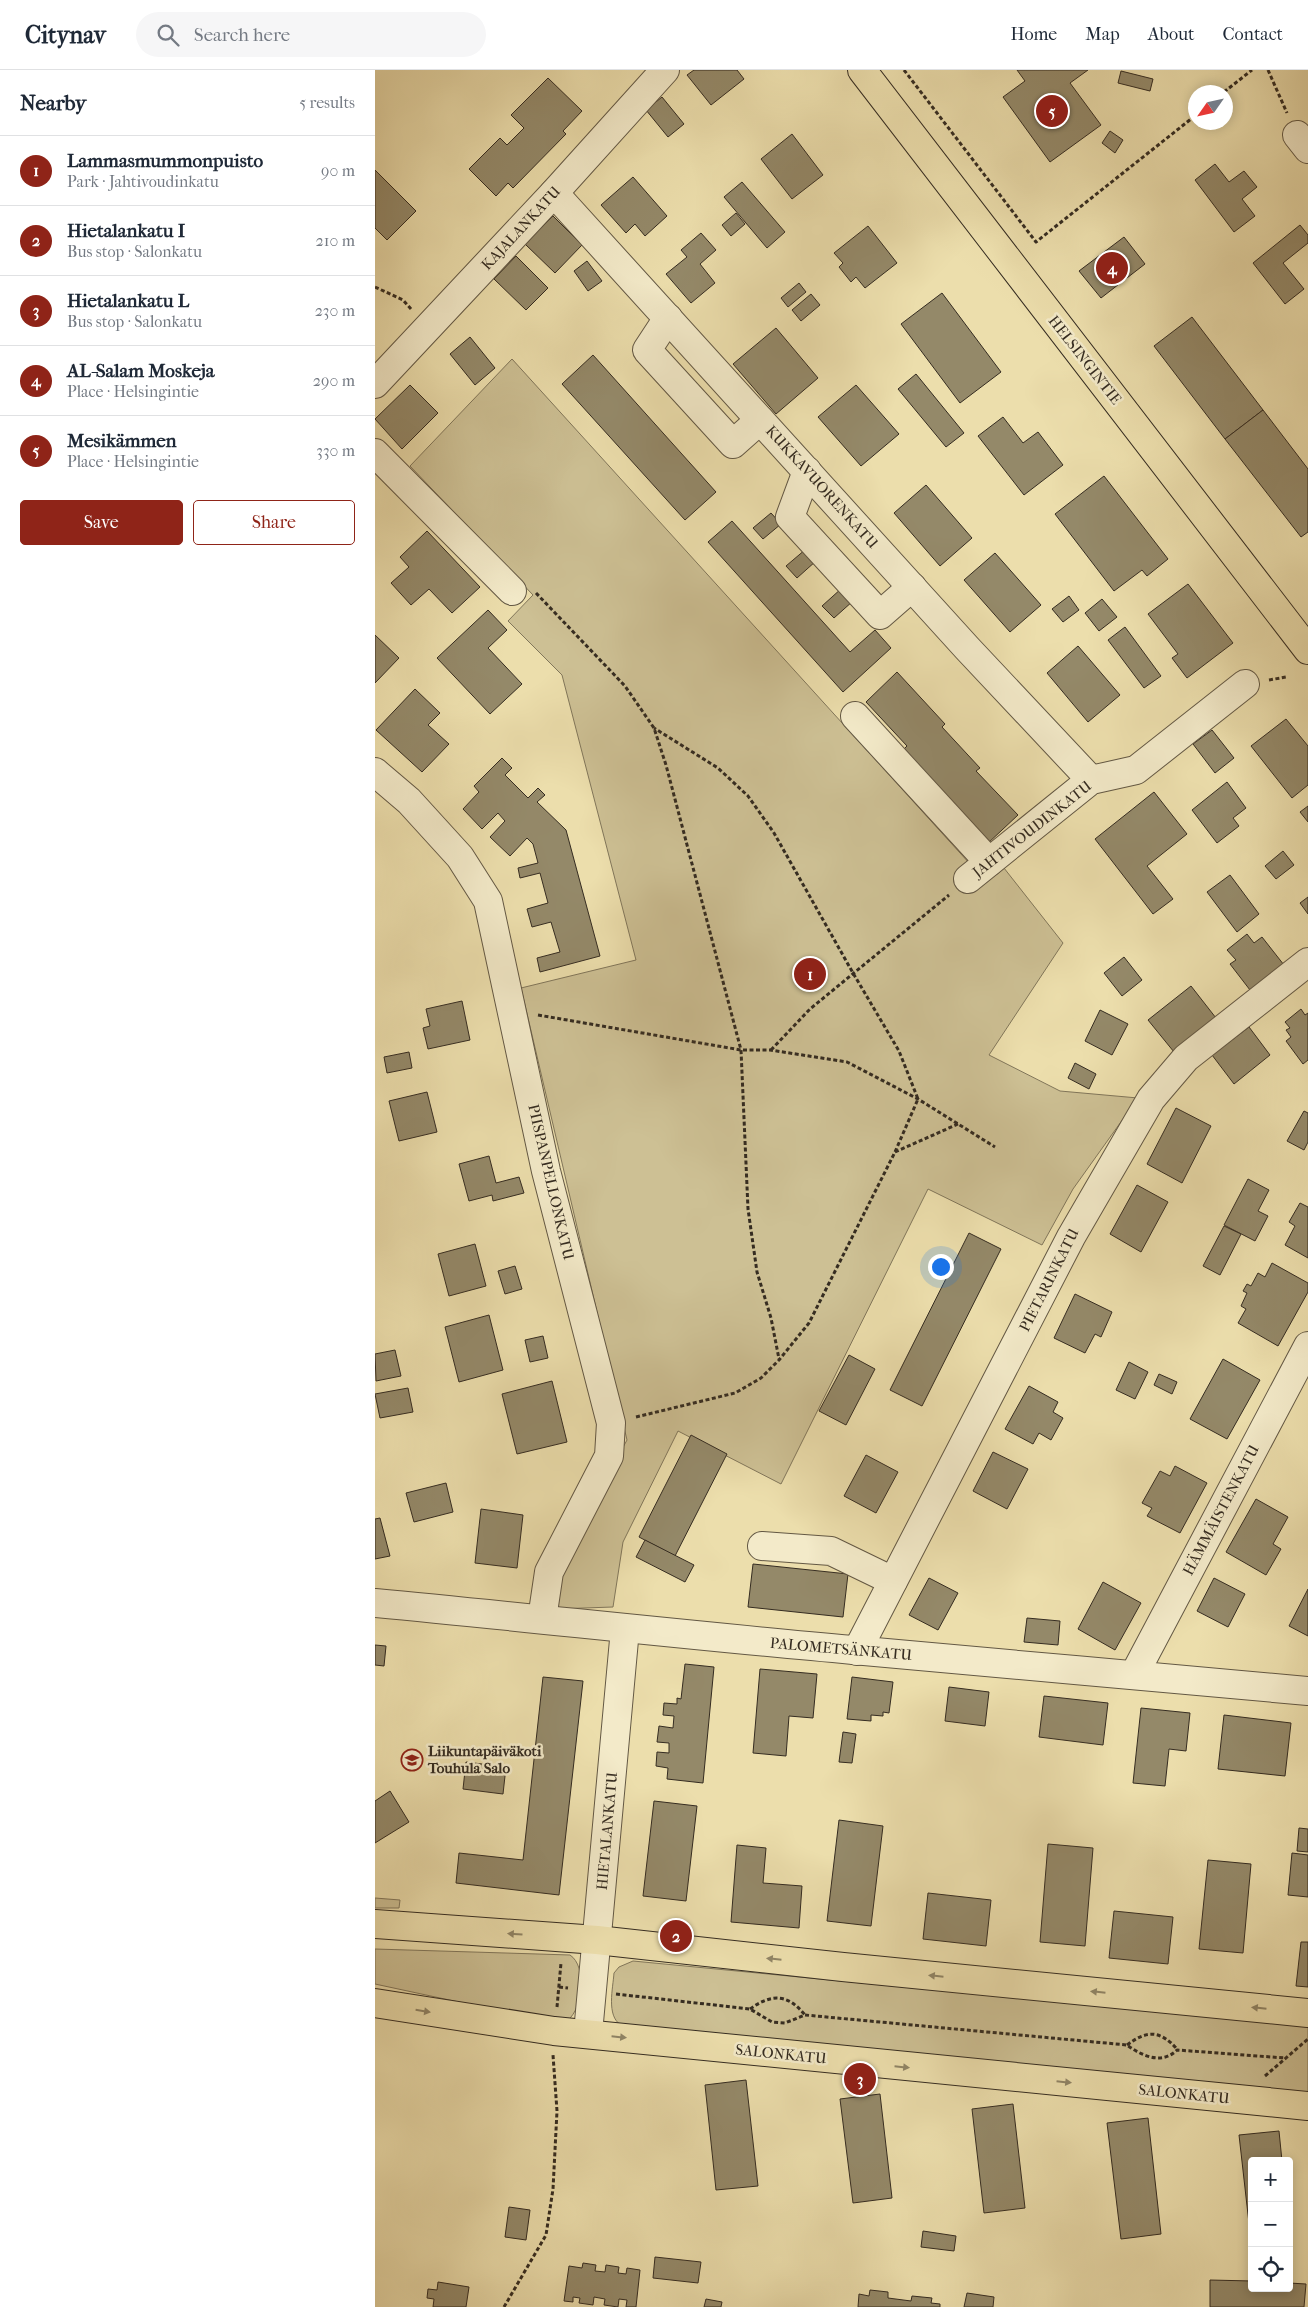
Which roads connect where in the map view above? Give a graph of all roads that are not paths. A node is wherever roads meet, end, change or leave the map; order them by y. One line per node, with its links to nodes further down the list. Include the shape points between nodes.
1 (862, 70): 13 (main road, HELSINGINTIE)
2 (650, 75): 3 (street, KAJALANKATU)
3 (554, 192): 4 (street, KUKKAVUORENKATU); 6 (street, KAJALANKATU)
4 (668, 318): 5 (street, KUKKAVUORENKATU); 7 (street, via 647,350)
5 (711, 366): 7 (street); 8 (street, KUKKAVUORENKATU)
6 (375, 384)
7 (689, 396): 8 (street, via 733,444)
8 (760, 420): 10 (street, KUKKAVUORENKATU)
9 (375, 453): 12 (street)
10 (807, 471): 11 (street, KUKKAVUORENKATU); 11 (street, via 790,517 880,615)
11 (912, 587): 17 (street, KUKKAVUORENKATU)
12 (512, 591)
13 (1308, 650)
14 (1245, 684): 17 (street, JAHTIVOUDINKATU, via 1136,770)
15 (855, 716): 18 (street)
16 (375, 772): 25 (street, PIISPANPELLONKATU, via 409,801 460,857 488,901 547,1171 611,1423 609,1456 549,1572)
17 (1091, 780): 18 (street, JAHTIVOUDINKATU)
18 (989, 862): 19 (street, JAHTIVOUDINKATU)
19 (968, 879)
20 (1308, 962): 23 (street, PIETARINKATU, via 1186,1058 1151,1099 1082,1194)
21 (1308, 1346): 28 (street, HÄMMÄISTENKATU)
22 (762, 1546): 23 (street, via 831,1552)
23 (893, 1581): 27 (street, PIETARINKATU)
24 (375, 1603): 25 (street, PALOMETSÄNKATU)
25 (542, 1619): 26 (street, PALOMETSÄNKATU)
26 (625, 1629): 27 (street, PALOMETSÄNKATU); 31 (street, HIETALANKATU)
27 (857, 1651): 28 (street, PALOMETSÄNKATU)
28 (1135, 1673): 29 (street, PALOMETSÄNKATU)
29 (1308, 1691)
30 (375, 1924): 31 (main road, one-way to 30)
31 (597, 1940): 33 (main road, one-way to 31); 34 (street, HIETALANKATU)
32 (375, 2003): 34 (main road, SALONKATU, one-way to 34)
33 (1308, 2013)
34 (588, 2034): 35 (main road, SALONKATU, one-way to 35)
35 (1308, 2106)

